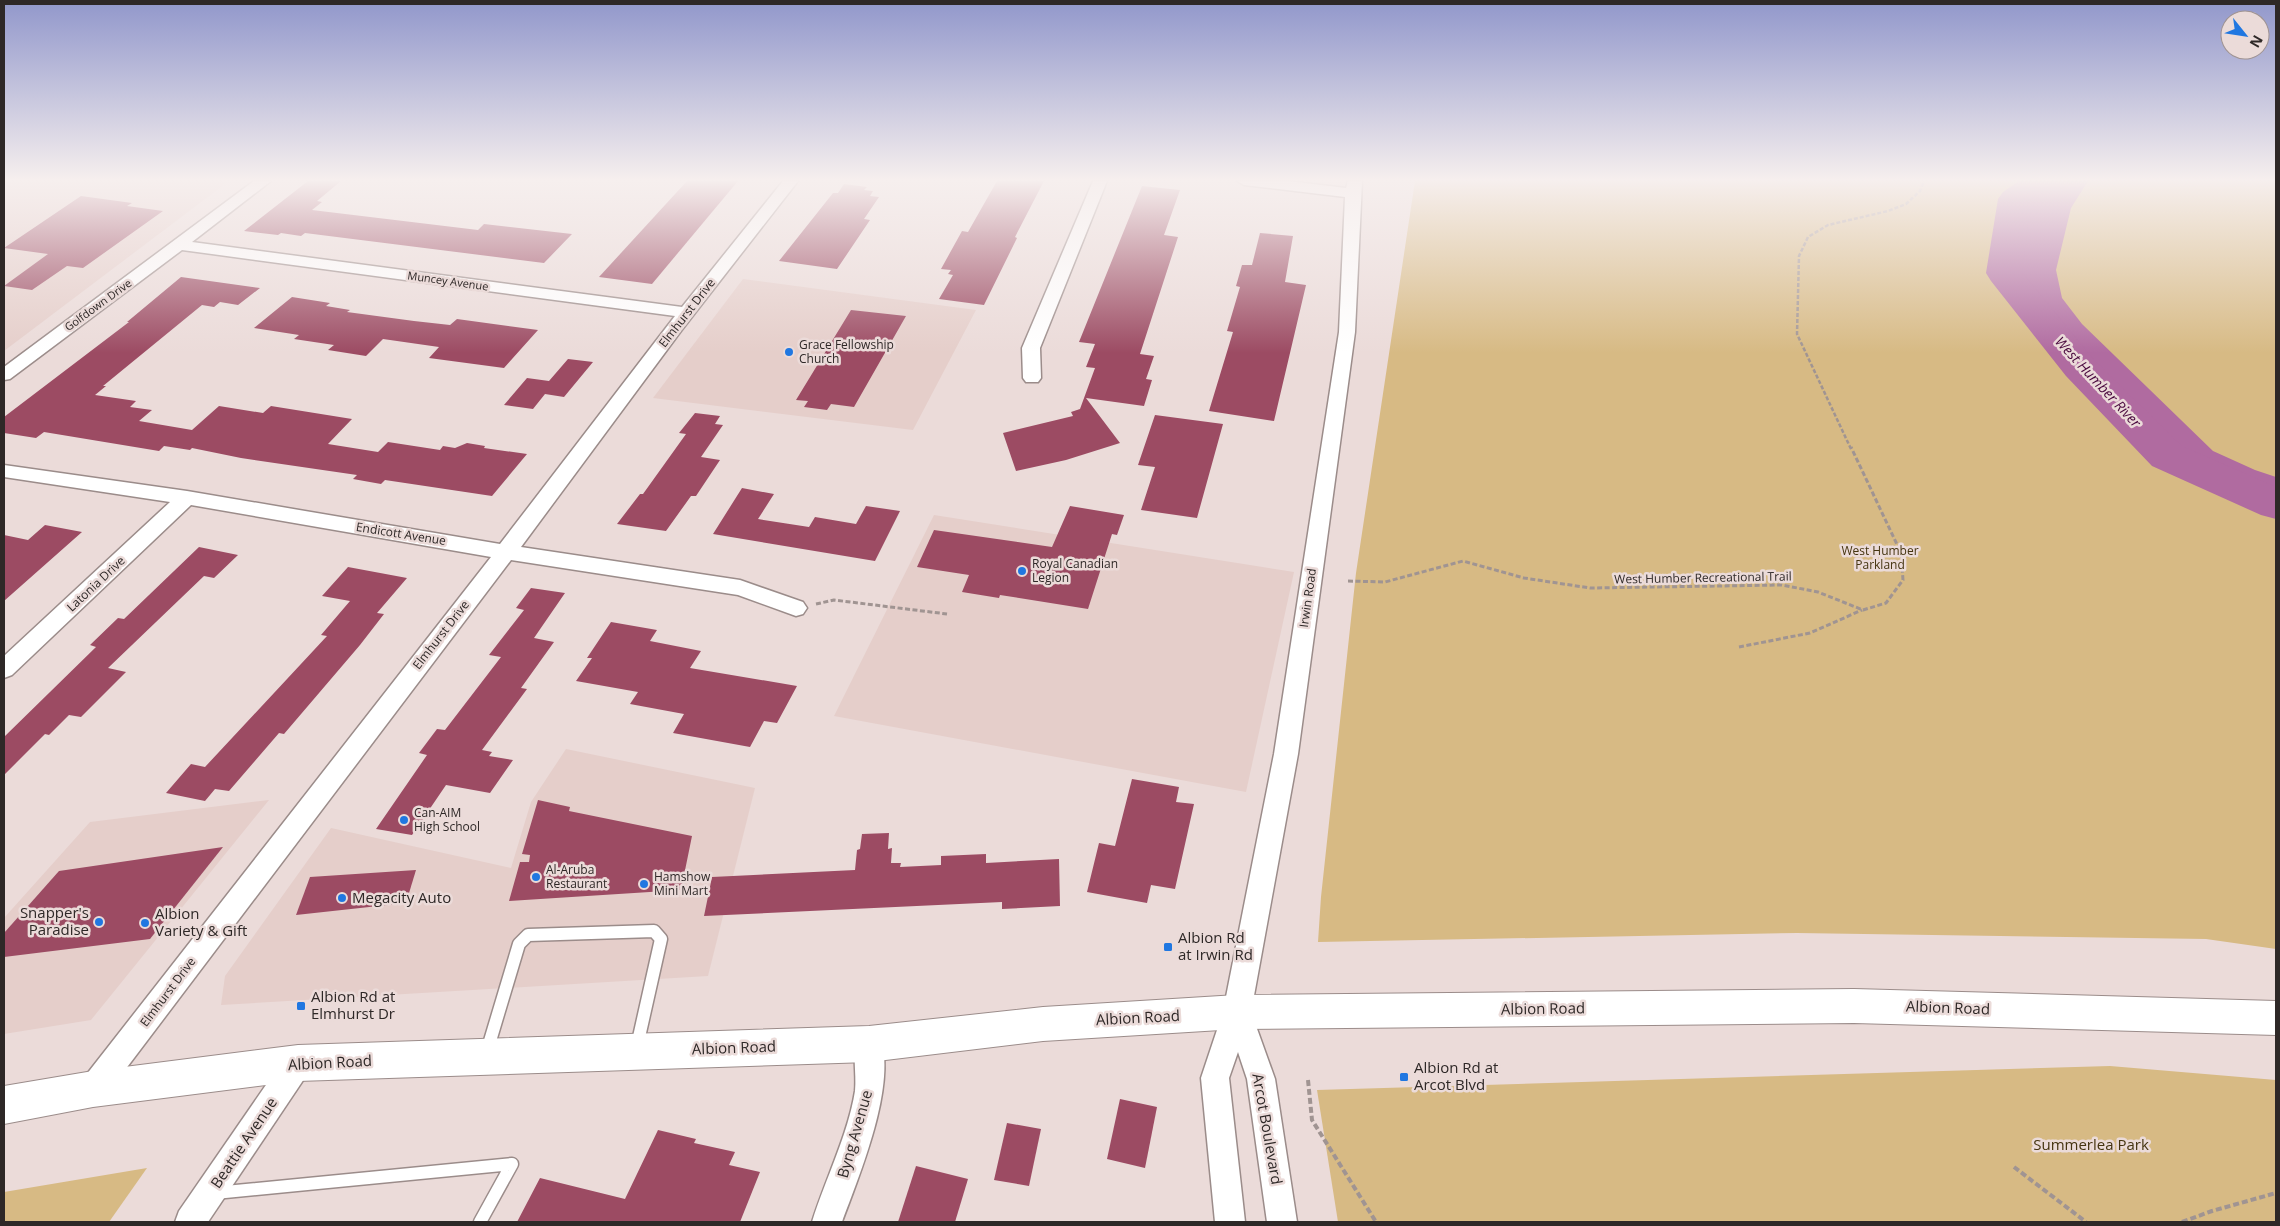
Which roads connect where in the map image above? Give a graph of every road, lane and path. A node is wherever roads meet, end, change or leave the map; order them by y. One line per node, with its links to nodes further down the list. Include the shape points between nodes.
1 (188, 238): 6 (street, Golfdown Drive)
2 (746, 238): 7 (street, Elmhurst Drive)
3 (1076, 238): 9 (street, via 1030,348)
4 (1352, 238): 19 (street, Irwin Road, via 1347,332 1286,754)
5 (1807, 238): 15 (path, via 1799,256 1797,334 1901,554 1903,580 1886,603)
6 (179, 245): 7 (street, Muncey Avenue); 8 (street, Golfdown Drive)
7 (687, 312): 12 (street, Elmhurst Drive)
8 (4, 375)
9 (1032, 378)
10 (4, 471): 11 (street, Endicott Avenue)
11 (187, 498): 12 (street, Endicott Avenue); 18 (street, Latonia Drive)
12 (505, 552): 14 (street, Endicott Avenue, via 740,588); 26 (street, Elmhurst Drive)
13 (1348, 581): 15 (path, West Humber Recreational Trail, via 1385,582 1463,561 1524,578 1590,588 1796,585)
14 (796, 608): 16 (path, via 834,600)
15 (1863, 610): 17 (path, via 1810,633)
16 (947, 614)
17 (1739, 647)
18 (4, 669)
19 (1238, 1012): 20 (main road, Albion Road, via 1854,1006); 21 (main road, Albion Road, via 1043,1024); 34 (street, via 1215,1078); 35 (street, Arcot Boulevard, via 1261,1079)
20 (2276, 1018)
21 (869, 1044): 22 (main road, Albion Road); 33 (street, Byng Avenue, via 870,1091 853,1152)
22 (636, 1052): 23 (main road, Albion Road); 23 (lane, via 660,940 654,931 528,935 519,944)
23 (485, 1057): 24 (main road, Albion Road)
24 (298, 1063): 26 (main road, Albion Road); 30 (street, Beattie Avenue)
25 (1308, 1080): 36 (path, via 1312,1120)
26 (94, 1089): 27 (main road, Albion Road)
27 (4, 1105)
28 (2014, 1167): 37 (path)
29 (2276, 1193): 38 (path, via 2212,1210)
30 (209, 1194): 31 (street, Beattie Avenue); 32 (lane, via 512,1164)
31 (190, 1222)
32 (480, 1222)
33 (827, 1222)
34 (1230, 1222)
35 (1282, 1222)
36 (1376, 1222)
37 (2086, 1222)
38 (2182, 1222)

